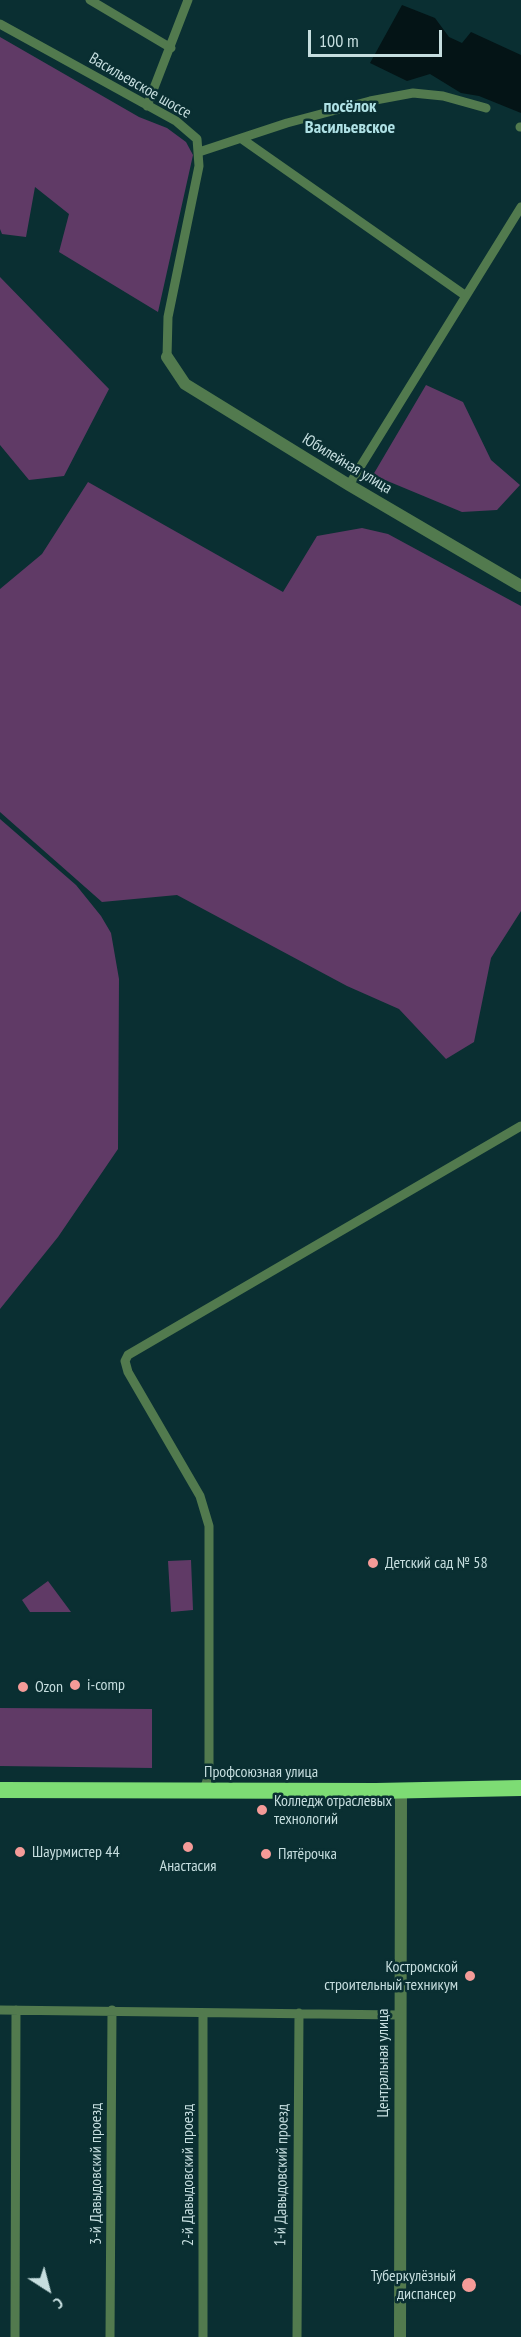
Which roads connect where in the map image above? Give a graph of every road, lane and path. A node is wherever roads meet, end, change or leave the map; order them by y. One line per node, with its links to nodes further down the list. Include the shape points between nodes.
1 (90, 0): 4 (street)
2 (188, 0): 4 (street)
3 (0, 24): 5 (street, Васильевское шоссе)
4 (171, 48): 5 (street)
5 (147, 106): 8 (street, Васильевское шоссе, via 187,129 196,139)
6 (486, 108): 7 (street, via 444,96 413,93 287,123)
7 (242, 139): 8 (street); 10 (street)
8 (199, 152): 11 (street, via 200,166 168,317)
9 (521, 207): 10 (street)
10 (466, 296): 12 (street)
11 (167, 357): 12 (street, Юбилейная улица, via 185,384)
12 (349, 484): 13 (street, Юбилейная улица)
13 (521, 586)
14 (521, 1126): 17 (street, via 128,1354 128,1372 200,1496 209,1526 209,1774)
15 (521, 1788): 18 (highway, Профсоюзная улица)
16 (0, 1790): 17 (highway, Профсоюзная улица)
17 (204, 1790): 18 (highway, Профсоюзная улица)
18 (401, 1790): 24 (street, Центральная улица)
19 (0, 2010): 20 (street)
20 (16, 2010): 21 (street); 25 (street)
21 (112, 2010): 22 (street); 26 (street, 3-й Давыдовский проезд)
22 (203, 2013): 23 (street); 27 (street, 2-й Давыдовский проезд)
23 (299, 2013): 24 (street); 28 (street, 1-й Давыдовский проезд)
24 (400, 2015): 29 (street, Центральная улица)
25 (15, 2337)
26 (110, 2337)
27 (203, 2337)
28 (297, 2337)
29 (400, 2337)

